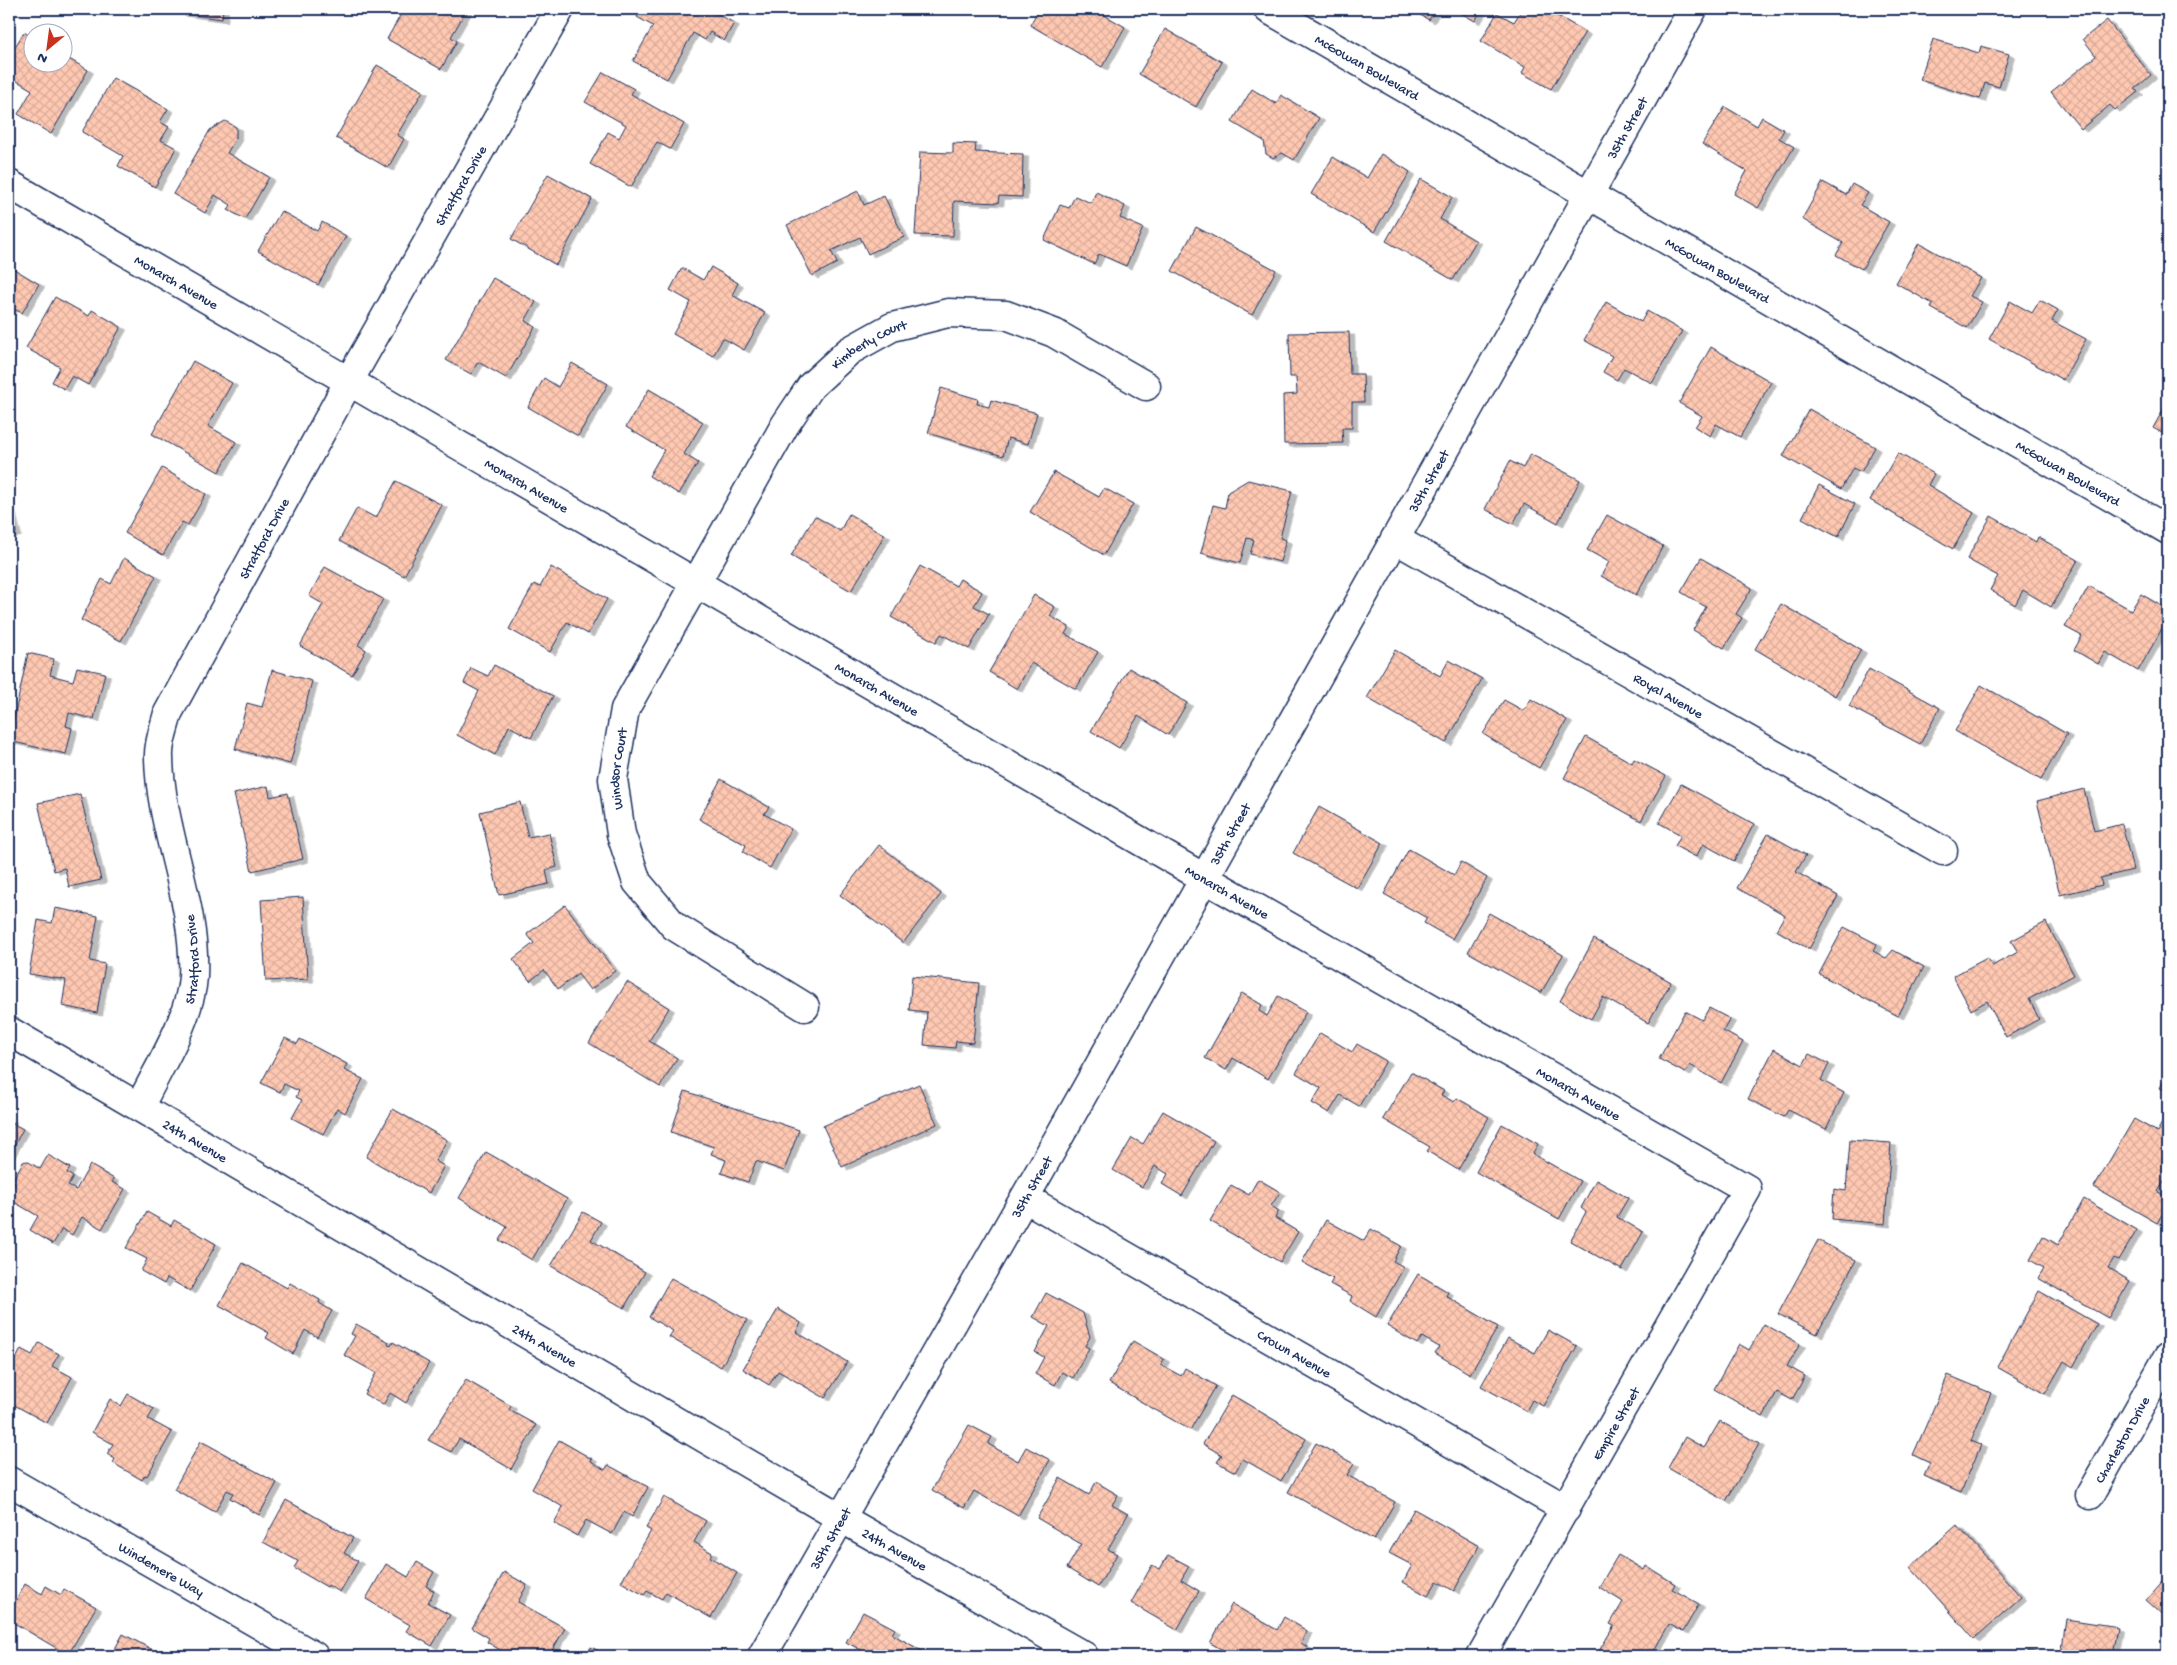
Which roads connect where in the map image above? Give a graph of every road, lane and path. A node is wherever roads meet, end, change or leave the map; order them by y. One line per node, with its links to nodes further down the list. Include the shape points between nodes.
1 (560, 9): 6 (street, Stratford Drive)
2 (1268, 9): 5 (street, McGowan Boulevard)
3 (1694, 9): 5 (street, 35th Street)
4 (9, 184): 6 (street, Monarch Avenue)
5 (1589, 194): 8 (street, McGowan Boulevard); 9 (street, 35th Street)
6 (349, 381): 10 (street, Monarch Avenue); 15 (street, Stratford Drive, via 168,712 158,755 165,811 192,932 193,979 184,1018)
7 (1146, 386): 10 (street, Kimberly Court, via 1054,333 1006,315 948,313 892,328 849,351 811,386 784,425)
8 (2168, 530)
9 (1395, 539): 11 (street, Royal Avenue); 12 (street, 35th Street)
10 (696, 582): 12 (street, Monarch Avenue); 13 (street, Windsor Court, via 625,709 613,779 621,834 637,882 674,926)
11 (1944, 851)
12 (1204, 878): 16 (street, Monarch Avenue); 17 (street, 35th Street)
13 (805, 1007)
14 (9, 1031): 15 (street, 24th Avenue)
15 (140, 1106): 22 (street, 24th Avenue)
16 (1747, 1190): 21 (street, Empire Street)
17 (1025, 1198): 21 (street, Crown Avenue); 22 (street, 35th Street)
18 (2168, 1357): 20 (street, Charleston Drive)
19 (9, 1481): 23 (street, Windemere Way)
20 (2090, 1495)
21 (1566, 1509): 26 (street, Empire Street)
22 (841, 1518): 24 (street, 35th Street); 25 (street, 24th Avenue)
23 (314, 1656)
24 (762, 1656)
25 (1084, 1656)
26 (1481, 1656)

